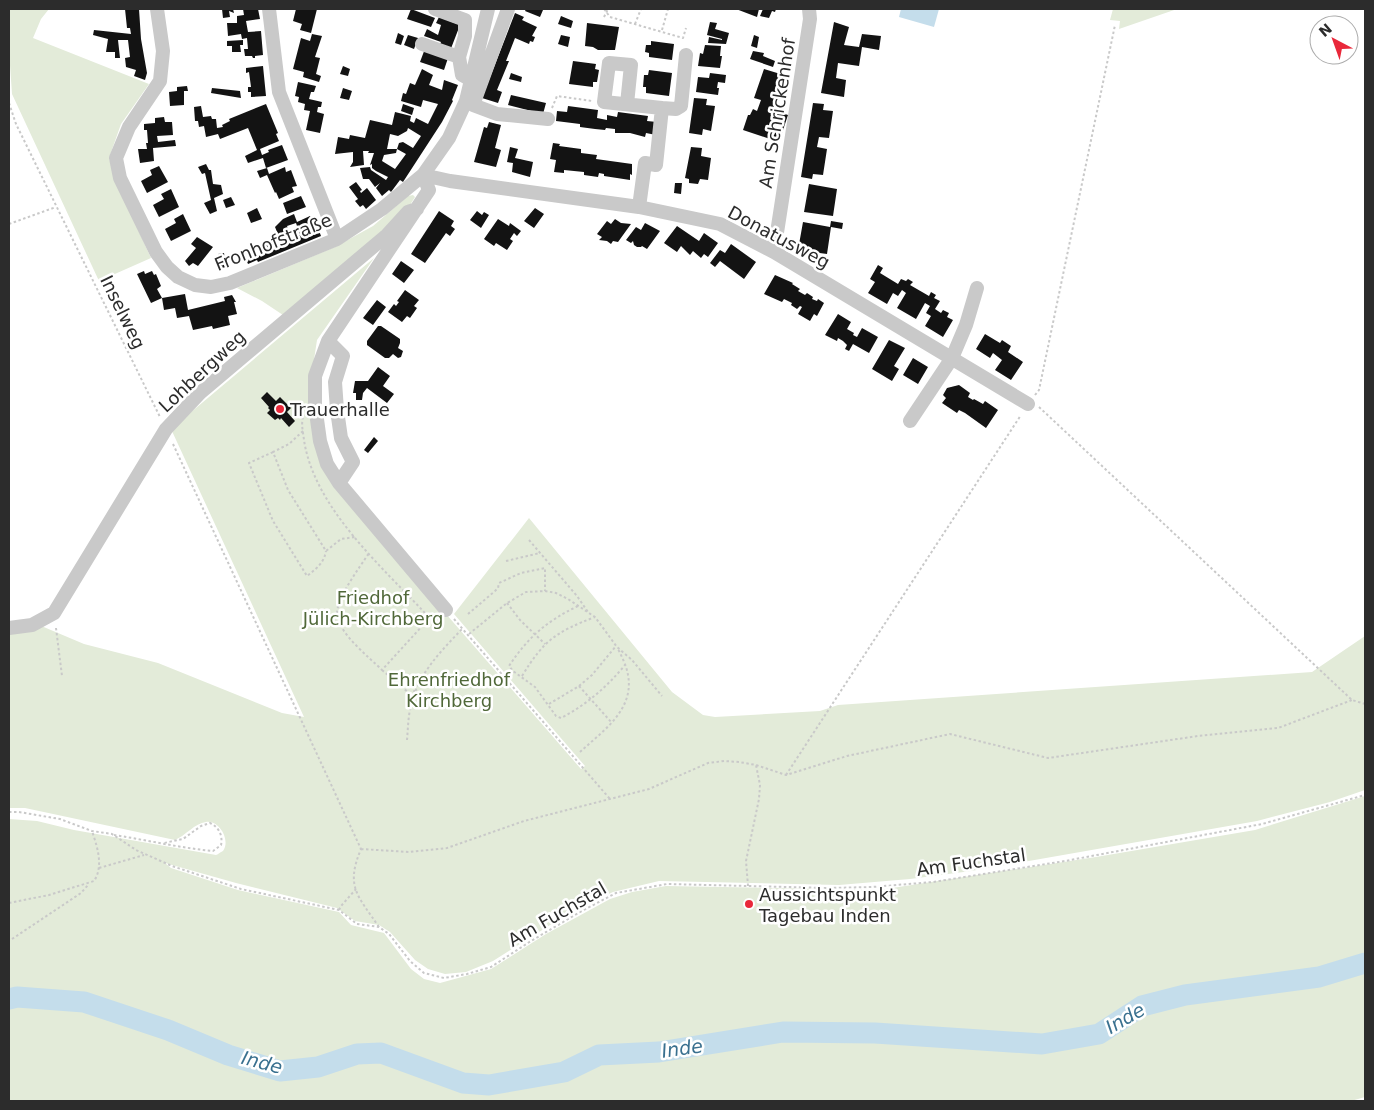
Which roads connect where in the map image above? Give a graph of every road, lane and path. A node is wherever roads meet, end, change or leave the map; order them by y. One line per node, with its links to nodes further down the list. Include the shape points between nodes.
1 (157, 9): 32 (street, Fronhofstraße, via 163,50 160,81 129,127 116,158 129,199 167,267 195,285 211,287 230,283)
2 (269, 9): 32 (street, via 279,92)
3 (435, 9): 19 (street, via 465,20 465,36)
4 (488, 9): 20 (street, Fronhofstraße)
5 (508, 9): 23 (street)
6 (604, 9): 11 (path)
7 (608, 9): 11 (path)
8 (640, 9): 13 (path)
9 (667, 9): 16 (path)
10 (808, 9): 33 (street, Am Schrickenhof, via 810,19)
11 (606, 12): 12 (path); 13 (path, via 610,17)
12 (604, 17)
13 (636, 24): 16 (path)
14 (1114, 25): 38 (path, via 1039,390)
15 (686, 28): 16 (path, via 683,38)
16 (662, 30)
17 (422, 44): 19 (street)
18 (686, 55): 25 (street, via 681,106)
19 (459, 57): 20 (street, via 462,75)
20 (471, 80): 23 (street, Fronhofstraße)
21 (604, 102): 24 (street); 24 (street, via 610,63 631,65); 26 (path, via 557,96)
22 (9, 103): 28 (path, Inselweg, via 16,124)
23 (470, 103): 26 (street, via 497,114); 27 (street, Fronhofstraße)
24 (627, 104): 25 (street)
25 (662, 108): 29 (street, via 656,165 645,163)
26 (548, 119)
27 (423, 175): 29 (street, Donatusweg); 30 (street, Lohbergweg, via 429,190); 32 (street, Fronhofstraße, via 382,209)
28 (57, 206): 31 (path); 40 (path, Inselweg)
29 (639, 207): 33 (street, Donatusweg, via 720,224)
30 (417, 209): 35 (street, Lohbergweg); 40 (street, Lohbergweg, via 408,212 386,235 200,393)
31 (9, 224)
32 (337, 239)
33 (774, 252): 36 (street, Donatusweg)
34 (977, 288): 36 (street)
35 (328, 341): 37 (street, Lohbergweg, via 315,376); 43 (street, via 343,356 335,382 337,410 341,438 353,462)
36 (952, 358): 38 (street, Donatusweg); 39 (street)
37 (315, 404): 41 (path, via 302,418); 43 (street, Lohbergweg, via 323,453)
38 (1028, 404): 74 (path, via 1039,406); 81 (path)
39 (910, 421)
40 (166, 430): 56 (street, Lohbergweg); 88 (path, Inselweg)
41 (302, 431): 42 (path, via 289,444); 44 (path, via 312,473)
42 (273, 452): 46 (path, via 288,490); 46 (path, via 249,462 273,521 307,576 318,567)
43 (339, 483): 55 (street, Lohbergweg)
44 (355, 537): 46 (path, via 341,539); 47 (path)
45 (529, 540): 48 (path)
46 (326, 550)
47 (369, 553): 67 (path, via 342,598 337,615 352,641); 67 (path, via 425,613 424,624)
48 (540, 553): 49 (path); 50 (path)
49 (545, 559): 51 (path); 58 (path, via 578,596)
50 (506, 562)
51 (545, 568): 52 (path); 57 (path, via 499,583 498,588)
52 (545, 591): 53 (path, via 526,592); 54 (path)
53 (507, 603): 62 (path); 63 (path)
54 (578, 606): 58 (path); 63 (path, via 557,616)
55 (446, 610): 61 (path)
56 (54, 613): 60 (street, via 32,624); 68 (path)
57 (468, 614)
58 (589, 614): 59 (path)
59 (595, 617): 64 (path, via 562,631); 65 (path)
60 (9, 628)
61 (463, 628): 62 (path); 71 (path, via 428,667)
62 (469, 634): 83 (path)
63 (534, 634): 64 (path); 69 (path, via 509,666)
64 (545, 644): 69 (path)
65 (617, 646): 66 (path); 70 (path); 72 (path)
66 (625, 665): 73 (path); 77 (path, via 629,689 622,711)
67 (382, 670): 71 (path, via 404,690 409,693)
68 (62, 676)
69 (522, 676): 75 (path)
70 (579, 686): 73 (path); 75 (path)
71 (415, 691): 78 (path)
72 (662, 696)
73 (590, 700): 75 (path, via 562,718 556,716); 77 (path)
74 (1352, 700): 76 (path); 81 (path, via 1278,728 1048,758 950,734 847,756)
75 (549, 704)
76 (1365, 704)
77 (612, 723): 79 (path)
78 (406, 740)
79 (580, 752)
80 (756, 765): 81 (path); 83 (path, via 724,761 708,763 649,789); 92 (path, via 760,785 746,861)
81 (786, 775)
82 (1365, 795): 92 (path, Am Fuchstal, via 1262,824 933,882 854,888)
83 (610, 799): 88 (path, via 524,821 447,848 409,852)
84 (9, 812): 85 (path, Am Fuchstal, via 60,819)
85 (92, 831): 86 (path, Am Fuchstal); 90 (path, via 98,847)
86 (112, 834): 87 (path); 89 (path, Am Fuchstal)
87 (164, 844): 87 (path, via 213,851 221,845 222,837 210,823)
88 (361, 850): 93 (path, via 354,867)
89 (146, 855): 90 (path); 95 (path, Am Fuchstal, via 241,888)
90 (98, 868): 91 (path, via 97,877)
91 (90, 883): 94 (path, via 49,896); 97 (path, via 81,893)
92 (748, 887): 96 (path, Am Fuchstal, via 667,884 616,893 491,967 444,978 424,973 389,934)
93 (356, 889): 95 (path); 96 (path)
94 (9, 903)
95 (340, 910): 96 (path, Am Fuchstal, via 357,924)
96 (378, 927)
97 (12, 939)

